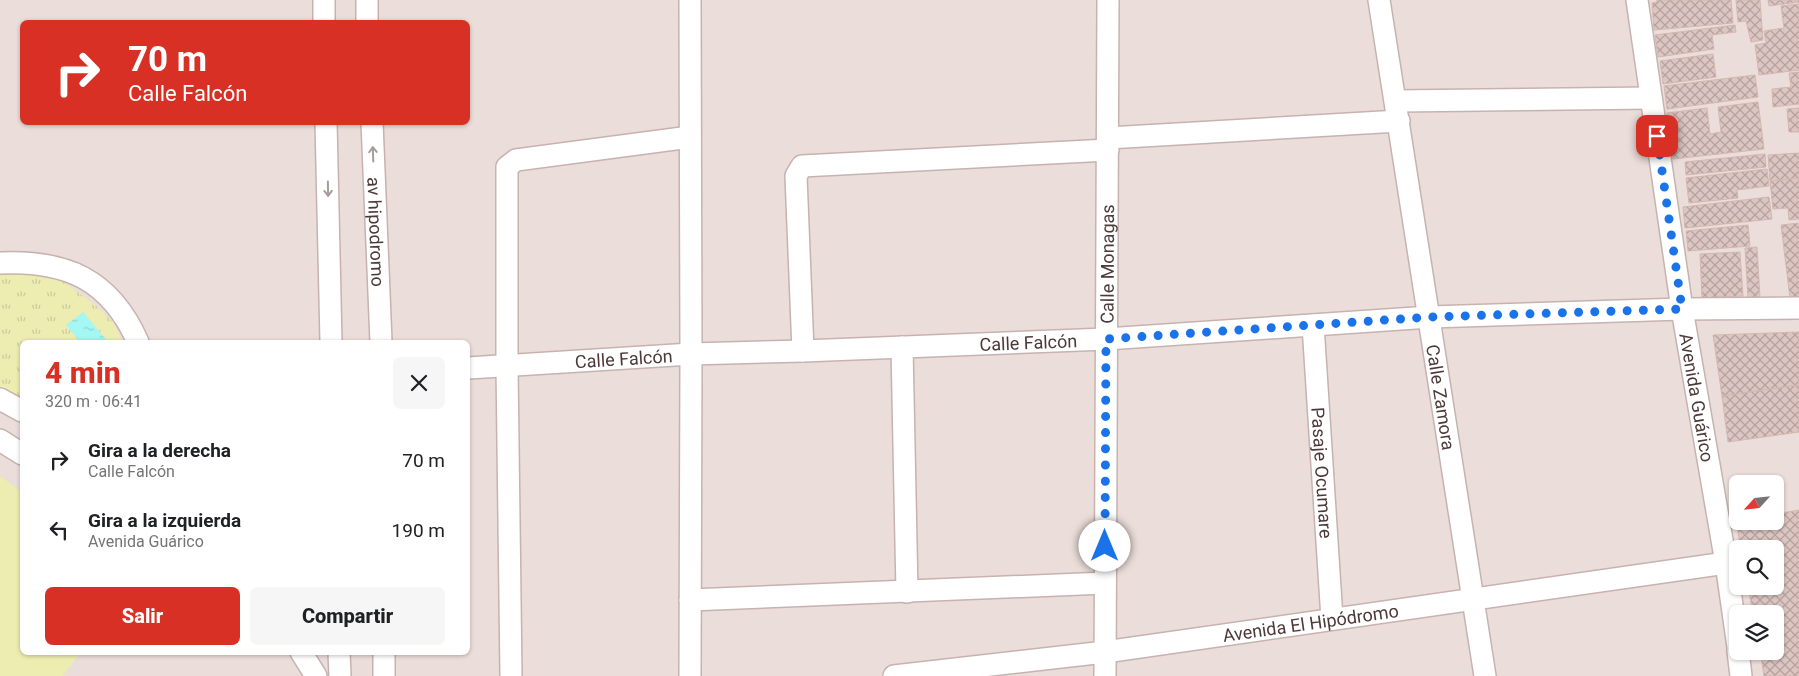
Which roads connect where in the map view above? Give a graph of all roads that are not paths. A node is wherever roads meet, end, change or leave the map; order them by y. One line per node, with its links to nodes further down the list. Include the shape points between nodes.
1 (324, 0): 7 (street)
2 (366, 0): 8 (street)
3 (690, 0): 13 (street)
4 (1108, 0): 14 (street, Calle Monagas)
5 (1379, 0): 10 (street, Calle Zamora)
6 (1637, 0): 9 (street, Avenida Guárico)
7 (324, 20)
8 (368, 20)
9 (1651, 98): 10 (street); 17 (street, Avenida Guárico)
10 (1397, 111): 14 (street); 18 (street, Calle Zamora)
11 (326, 125): 22 (street, one-way to 22)
12 (372, 125): 23 (street, av hipodromo, one-way to 12)
13 (690, 137): 26 (street); 27 (street, via 516,160 507,166)
14 (1108, 144): 20 (street, Calle Monagas); 25 (street, via 802,166 796,176)
15 (0, 263): 21 (street, via 34,262 69,271 85,279 113,302)
16 (1799, 308): 17 (street, Calle Falcón)
17 (1682, 309): 18 (street, Calle Falcón); 33 (street, Avenida Guárico)
18 (1430, 317): 19 (street, Calle Falcón); 36 (street, Calle Zamora)
19 (1313, 325): 20 (street, Calle Falcón); 39 (street, Pasaje Ocumare)
20 (1106, 339): 24 (street, Calle Falcón); 34 (street, Calle Monagas)
21 (137, 340)
22 (331, 340)
23 (381, 340)
24 (902, 347): 25 (street, Calle Falcón); 35 (street)
25 (803, 351): 26 (street, Calle Falcón)
26 (691, 354): 27 (street, Calle Falcón); 37 (street)
27 (507, 366): 28 (street, Calle Falcón); 48 (street)
28 (470, 368)
29 (0, 399): 30 (street)
30 (20, 410)
31 (0, 440): 32 (street)
32 (20, 453)
33 (1726, 563): 36 (street, Avenida El Hipódromo); 38 (street, Avenida Guárico)
34 (1105, 583): 35 (street); 40 (street, Calle Monagas)
35 (907, 592): 37 (street)
36 (1474, 599): 39 (street, Avenida El Hipódromo); 52 (street, Calle Zamora)
37 (690, 600): 49 (street)
38 (1732, 605)
39 (1332, 619): 40 (street, Avenida El Hipódromo)
40 (1105, 652): 50 (street, Avenida El Hipódromo); 51 (street, Calle Monagas)
41 (303, 655): 45 (street)
42 (339, 655): 46 (street)
43 (384, 655): 47 (street)
44 (1739, 660): 53 (street)
45 (316, 676)
46 (340, 676)
47 (384, 676)
48 (511, 676)
49 (690, 676)
50 (894, 676)
51 (1104, 676)
52 (1485, 676)
53 (1741, 676)

